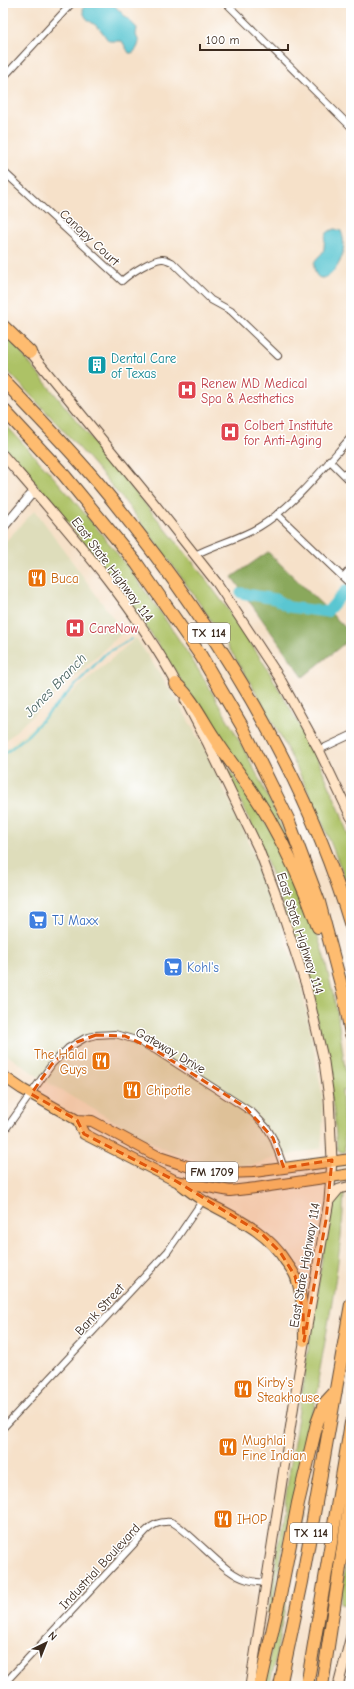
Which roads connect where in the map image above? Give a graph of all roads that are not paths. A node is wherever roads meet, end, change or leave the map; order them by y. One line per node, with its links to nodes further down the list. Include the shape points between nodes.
1 (72, 3): 3 (street)
2 (226, 3): 4 (street)
3 (3, 78)
4 (351, 127)
5 (3, 171): 9 (street, Canopy Court, via 122,281 126,276 156,259 164,258 172,262 211,300 231,311)
6 (3, 318): 8 (main road)
7 (3, 326): 8 (highway)
8 (30, 352): 19 (main road)
9 (278, 356)
10 (3, 380): 27 (highway, TX 114, via 98,483 164,566 224,655 268,729 302,797 323,845)
11 (3, 409): 28 (highway, TX 114, via 64,475 137,564 201,656 242,726 288,819 319,902 344,996)
12 (351, 437): 14 (street)
13 (3, 455): 16 (main road, East State Highway 114)
14 (329, 460): 15 (street); 17 (street)
15 (351, 482)
16 (34, 491): 18 (street); 23 (main road, East State Highway 114, via 112,586 144,631)
17 (277, 514): 19 (street, via 246,534); 21 (street)
18 (3, 528)
19 (195, 556): 25 (main road, via 279,677)
20 (351, 568): 21 (street)
21 (343, 577): 22 (street)
22 (351, 585)
23 (176, 684): 28 (highway, via 187,694 251,791 286,852 312,907 334,980 344,1025); 34 (main road, East State Highway 114, via 259,850 295,949 324,1062 329,1098)
24 (351, 735): 25 (street)
25 (319, 750): 26 (main road)
26 (351, 817)
27 (351, 926)
28 (351, 1035)
29 (3, 1076): 30 (main road, FM 1709)
30 (31, 1094): 31 (main road, FM 1709); 32 (street, Gateway Drive); 35 (street, Gateway Drive, via 52,1064 77,1042 96,1035 125,1036 155,1050 253,1114 273,1138)
31 (77, 1120): 35 (main road, FM 1709, via 92,1121 159,1158 196,1169 233,1173); 37 (main road, FM 1709, via 84,1134)
32 (3, 1133)
33 (347, 1159): 34 (main road, FM 1709)
34 (332, 1160): 35 (main road, FM 1709); 36 (main road, East State Highway 114)
35 (284, 1168)
36 (341, 1175): 39 (main road, FM 1709); 41 (main road, East State Highway 114)
37 (176, 1181): 39 (main road, FM 1709); 40 (main road)
38 (349, 1186): 41 (main road, via 339,1190)
39 (230, 1191): 40 (main road, via 218,1192)
40 (203, 1200): 43 (main road, via 262,1234 280,1252 295,1276 299,1288); 46 (street, Bank Street, via 168,1251)
41 (329, 1201): 43 (main road, East State Highway 114)
42 (351, 1304): 44 (highway, TX 114)
43 (304, 1341): 48 (main road, East State Highway 114)
44 (336, 1391): 50 (highway, TX 114); 53 (highway, via 324,1404 317,1423)
45 (351, 1423): 56 (highway, TX 114)
46 (3, 1428)
47 (351, 1495): 57 (highway)
48 (267, 1583): 51 (street, Industrial Boulevard, via 248,1581 230,1571 180,1527 172,1523 157,1524 146,1531); 52 (main road, East State Highway 114)
49 (351, 1636): 58 (main road)
50 (283, 1674): 54 (highway); 55 (highway, TX 114)
51 (3, 1685)
52 (250, 1686)
53 (260, 1686)
54 (276, 1686)
55 (280, 1686)
56 (307, 1686)
57 (322, 1686)
58 (338, 1686)

